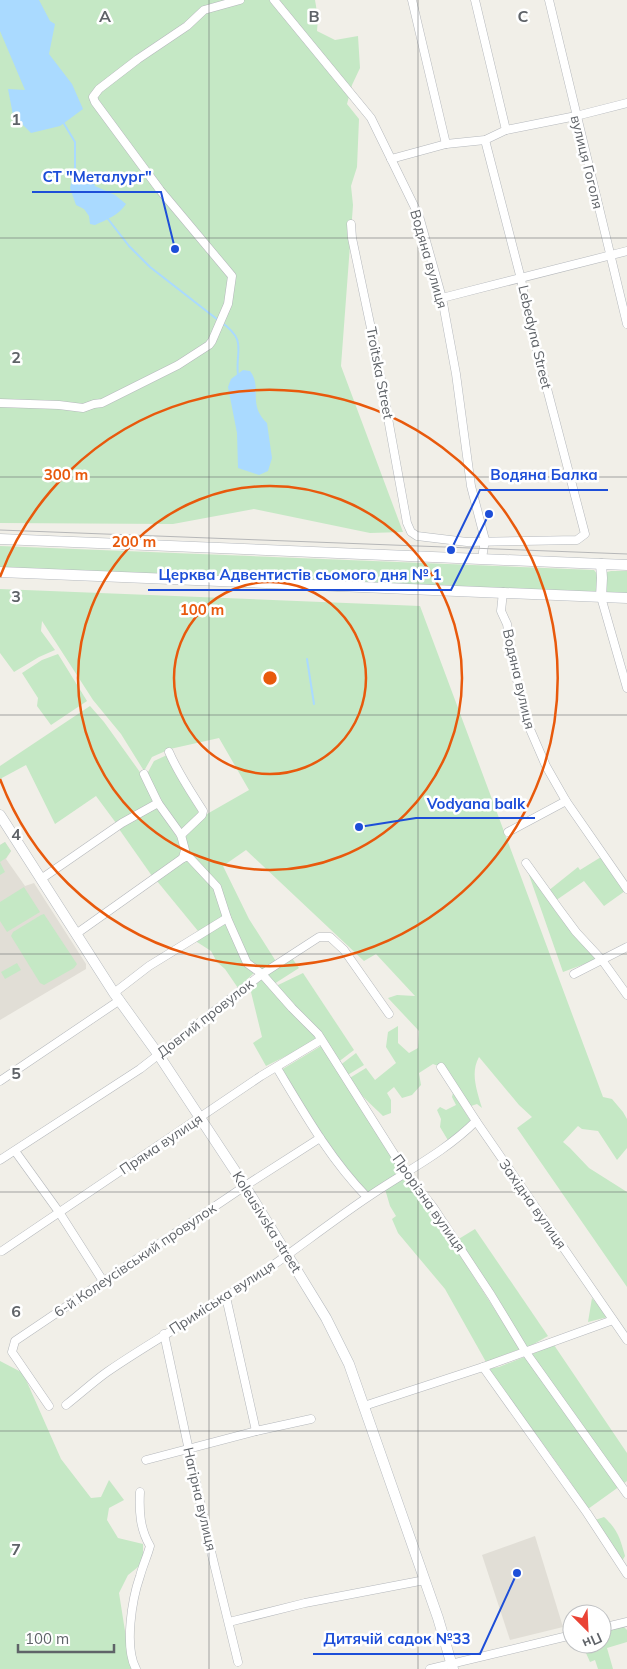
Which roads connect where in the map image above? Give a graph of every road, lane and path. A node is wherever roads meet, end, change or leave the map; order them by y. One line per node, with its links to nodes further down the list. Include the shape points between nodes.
1 (240, 0): 18 (street, via 204,10 187,26 99,89 93,97 160,190 232,276 228,304 212,341 178,365 102,403 83,408)
2 (274, 0): 11 (street, Водяна вулиця, via 371,118)
3 (412, 0): 10 (street)
4 (474, 0): 8 (street)
5 (550, 0): 7 (street, вулиця Гоголя)
6 (627, 103): 7 (street)
7 (576, 116): 8 (street); 14 (street, вулиця Гоголя)
8 (506, 130): 9 (street)
9 (484, 140): 10 (street); 15 (street, Lebedyna Street)
10 (446, 144): 11 (street)
11 (391, 159): 16 (street, Водяна вулиця, via 419,216)
12 (351, 224): 20 (street, Troitska Street, via 407,523 411,532 418,536 468,542)
13 (627, 251): 14 (street)
14 (610, 256): 15 (street); 17 (street, вулиця Гоголя)
15 (521, 279): 16 (street); 20 (street, Lebedyna Street, via 585,534 577,540)
16 (442, 298): 20 (street, Водяна вулиця, via 471,486)
17 (627, 324)
18 (0, 403)
19 (0, 539): 21 (main road)
20 (486, 540): 21 (street, Водяна вулиця)
21 (482, 558): 22 (main road)
22 (601, 564): 23 (main road); 26 (main road)
23 (627, 565)
24 (0, 572): 25 (main road)
25 (503, 592): 26 (main road); 31 (street, Водяна вулиця, via 501,611 507,624 526,720)
26 (601, 597): 27 (main road); 28 (street)
27 (627, 598)
28 (627, 688)
29 (168, 752): 35 (street, via 203,812)
30 (144, 774): 32 (street)
31 (566, 801): 34 (street); 39 (street, Водяна вулиця)
32 (158, 803): 35 (street); 38 (street, via 122,823)
33 (0, 815): 38 (main road, Koleusivska street)
34 (508, 832)
35 (181, 835): 36 (street, via 185,850)
36 (183, 858): 40 (street, Прорізна вулиця, via 188,856 217,887); 41 (street)
37 (526, 863): 43 (street, via 576,932)
38 (41, 879): 41 (main road, Koleusivska street)
39 (627, 889)
40 (227, 918): 44 (street, Прорізна вулиця, via 248,963); 47 (street, via 149,966)
41 (76, 934): 47 (main road, Koleusivska street)
42 (627, 947): 43 (street)
43 (602, 960): 45 (street); 46 (street)
44 (262, 974): 48 (street, Довгий провулок, via 319,937 330,937 344,950); 49 (street, Прорізна вулиця); 50 (street, Довгий провулок)
45 (574, 974)
46 (627, 994)
47 (117, 996): 50 (main road, Koleusivska street); 53 (street)
48 (389, 1014)
49 (321, 1040): 52 (street, Пряма вулиця); 59 (street, Прорізна вулиця)
50 (158, 1054): 54 (main road, Koleusivska street); 57 (street, Довгий провулок)
51 (441, 1067): 55 (street, Західна вулиця)
52 (277, 1068): 54 (street, Пряма вулиця); 56 (street)
53 (0, 1081)
54 (200, 1118): 60 (main road, Koleusivska street); 62 (street, Пряма вулиця)
55 (476, 1121): 59 (street, Приміська вулиця, via 453,1142); 67 (street, Західна вулиця)
56 (320, 1138): 60 (street, 6-й Колеусівський провулок); 61 (street, via 347,1177)
57 (15, 1151): 58 (street, Довгий провулок); 62 (street)
58 (0, 1160)
59 (406, 1173): 61 (street, Приміська вулиця); 70 (street, Прорізна вулиця, via 433,1207)
60 (245, 1186): 64 (main road, Koleusivska street); 65 (street, 6-й Колеусівський провулок)
61 (367, 1197): 64 (street, Приміська вулиця)
62 (59, 1212): 63 (street, Пряма вулиця); 65 (street)
63 (2, 1251)
64 (288, 1255): 66 (street, Приміська вулиця); 74 (main road, Koleusivska street, via 326,1318 349,1364)
65 (103, 1281): 72 (street, 6-й Колеусівський провулок, via 15,1341 12,1352)
66 (226, 1297): 68 (street, Приміська вулиця); 76 (street)
67 (613, 1320): 69 (street, Західна вулиця); 70 (street)
68 (164, 1334): 73 (street, Приміська вулиця, via 106,1373); 77 (street, Нагірна вулиця)
69 (627, 1340)
70 (525, 1351): 71 (street); 80 (street, Прорізна вулиця)
71 (483, 1367): 74 (street); 81 (street)
72 (49, 1406)
73 (66, 1406)
74 (364, 1406): 82 (main road, Koleusivska street)
75 (311, 1419): 76 (street)
76 (256, 1431): 77 (street)
77 (188, 1449): 78 (street); 83 (street, Нагірна вулиця)
78 (146, 1460)
79 (140, 1492): 89 (street, via 140,1516 144,1536 150,1546 129,1628)
80 (627, 1494)
81 (627, 1574)
82 (425, 1580): 83 (street, via 305,1603); 88 (main road, Koleusivska street)
83 (229, 1622): 87 (street, Нагірна вулиця)
84 (627, 1622): 85 (street)
85 (612, 1626)
86 (562, 1638): 88 (street)
87 (238, 1662)
88 (452, 1666): 90 (street)
89 (136, 1669)
90 (430, 1669)

